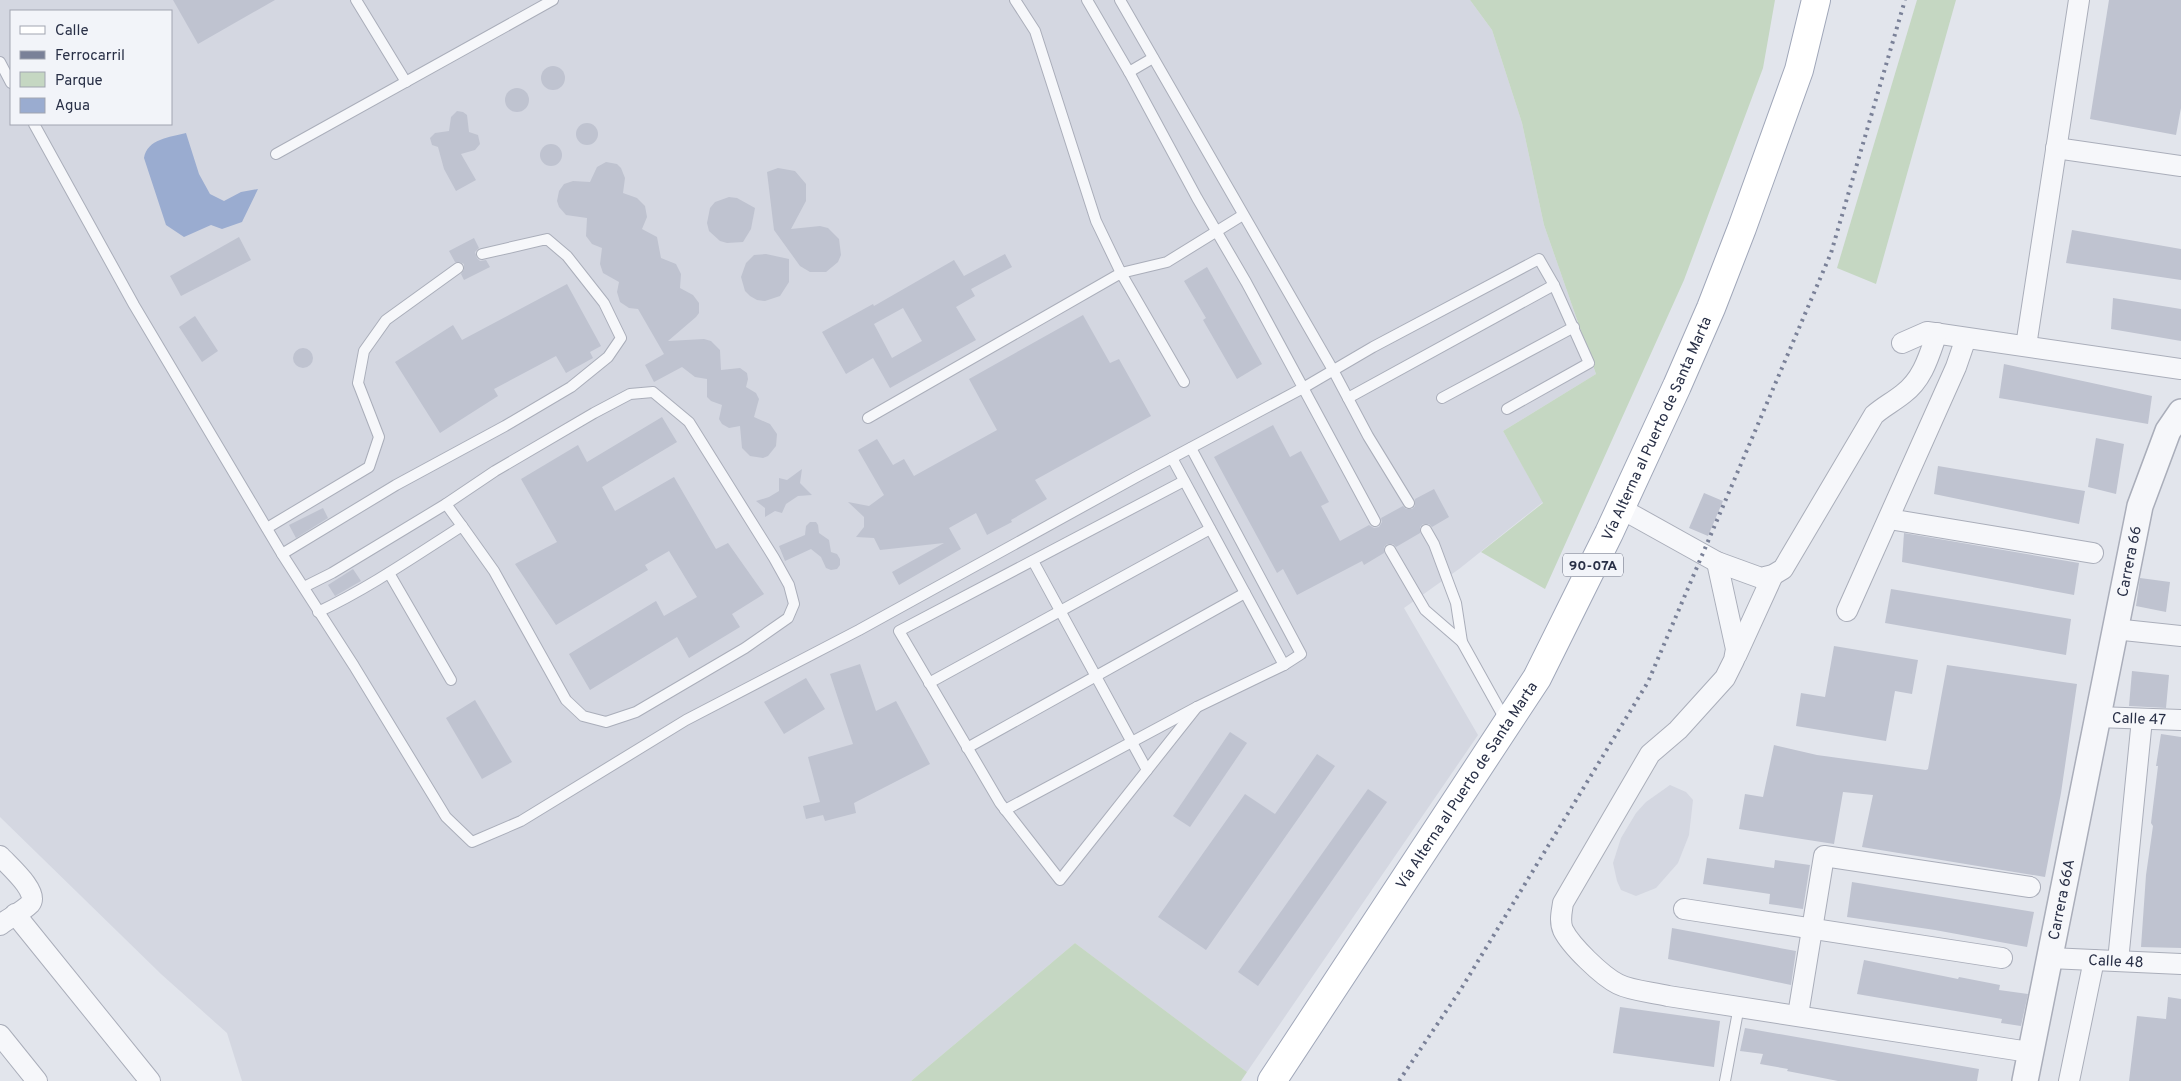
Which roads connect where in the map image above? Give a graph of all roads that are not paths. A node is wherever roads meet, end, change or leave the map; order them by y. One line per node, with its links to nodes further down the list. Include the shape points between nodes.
1 (356, 0): 12 (lane)
2 (553, 0): 12 (lane)
3 (1015, 0): 21 (lane, via 1035,31 1096,221)
4 (1087, 0): 10 (lane)
5 (1120, 0): 8 (lane)
6 (1816, 0): 42 (main road, Vía Alterna al Puerto de Santa Marta / 90-07A, via 1799,70 1742,228 1677,386)
7 (2080, 0): 14 (street)
8 (1153, 58): 10 (lane); 17 (lane)
9 (0, 62): 11 (lane)
10 (1129, 72): 18 (lane)
11 (10, 81)
12 (406, 82): 15 (lane)
13 (35, 125): 46 (lane, via 134,305)
14 (2056, 148): 16 (street); 27 (street)
15 (276, 154)
16 (2181, 166)
17 (1243, 215): 18 (lane); 29 (lane)
18 (1217, 232): 21 (lane, via 1167,262); 31 (lane)
19 (482, 254): 51 (lane, via 547,238 567,256 604,303 621,338 608,357 571,387 396,485)
20 (458, 268): 46 (lane, via 386,320 364,351 358,383 380,438 369,467)
21 (1121, 274): 30 (lane); 36 (lane)
22 (1554, 285): 23 (lane); 29 (lane, via 1539,259); 32 (lane)
23 (1574, 328): 33 (lane); 34 (lane, via 1590,363)
24 (1938, 334): 25 (street); 26 (street, via 1927,332); 55 (street, via 1921,376 1874,415 1783,568)
25 (1966, 338): 27 (street); 43 (street)
26 (1902, 343)
27 (2026, 346): 28 (street)
28 (2181, 369)
29 (1332, 370): 31 (lane); 32 (lane)
30 (1184, 382)
31 (1304, 388): 37 (lane); 44 (lane)
32 (1348, 398): 40 (lane)
33 (1442, 398)
34 (1507, 409)
35 (2181, 412): 61 (street, Carrera 66, via 2168,431 2140,506)
36 (868, 418)
37 (1191, 448): 38 (lane); 65 (lane, via 1301,652 1300,656)
38 (1172, 458): 39 (lane); 60 (lane, via 859,630 686,720 521,821 472,842 446,817)
39 (1184, 481): 47 (lane); 52 (lane)
40 (1409, 503)
41 (446, 504): 45 (lane); 45 (lane, via 594,413 630,394 652,392 689,422 774,558 789,585 794,604 788,618 744,648 636,712 606,722 583,716 566,700 494,571); 56 (lane)
42 (1620, 508): 53 (street); 73 (main road, Vía Alterna al Puerto de Santa Marta / 90-07A, via 1537,678)
43 (1889, 519): 50 (street); 59 (street)
44 (1375, 521)
45 (462, 526): 54 (lane)
46 (267, 528): 51 (lane)
47 (1210, 529): 57 (lane); 58 (lane)
48 (1426, 530): 63 (lane, via 1456,603)
49 (1390, 550): 63 (lane, via 1425,610)
50 (2093, 553)
51 (282, 554): 56 (lane)
52 (1032, 561): 58 (lane); 68 (lane, via 899,631)
53 (1717, 562): 55 (street, via 1761,578); 64 (street, via 1736,649)
54 (389, 573): 60 (lane); 67 (lane)
55 (1773, 575): 64 (street)
56 (304, 587): 60 (lane)
57 (1245, 593): 65 (lane); 66 (lane)
58 (1061, 611): 66 (lane); 68 (lane)
59 (1848, 611)
60 (318, 612)
61 (2114, 629): 62 (street); 70 (street, Carrera 66)
62 (2181, 636)
63 (1462, 642): 73 (lane)
64 (1734, 660): 88 (street, via 1725,678 1678,730 1650,754 1564,903 1561,914 1562,928 1572,944 1591,964 1618,984 1668,996)
65 (1284, 665): 69 (lane)
66 (1096, 676): 74 (lane); 75 (lane)
67 (451, 680)
68 (929, 683): 75 (lane)
69 (1197, 707): 74 (lane); 76 (lane)
70 (2097, 718): 71 (street, Calle 47); 84 (street, Carrera 66A)
71 (2142, 719): 72 (street, Calle 47); 86 (street)
72 (2181, 720)
73 (1507, 723): 94 (main road, Vía Alterna al Puerto de Santa Marta / 90-07A)
74 (1131, 742): 76 (lane); 77 (lane)
75 (967, 748): 77 (lane)
76 (1147, 770): 77 (lane, via 1060,880)
77 (1005, 810)
78 (0, 856): 81 (street, via 33,896 30,903)
79 (2030, 887): 82 (street, via 1824,856)
80 (1684, 909): 82 (street)
81 (7, 919): 93 (street)
82 (1813, 929): 83 (street); 89 (street)
83 (2002, 958)
84 (2050, 958): 85 (street, Calle 48); 91 (street, Carrera 66A)
85 (2094, 960): 86 (street, Calle 48); 97 (street)
86 (2118, 961): 87 (street, Calle 48)
87 (2181, 964)
88 (1740, 1006): 89 (street); 95 (lane)
89 (1798, 1015): 91 (street)
90 (0, 1035): 92 (street)
91 (2030, 1052): 96 (street, Carrera 66A)
92 (37, 1081)
93 (150, 1081)
94 (1272, 1081)
95 (1725, 1081)
96 (2024, 1081)
97 (2069, 1081)

